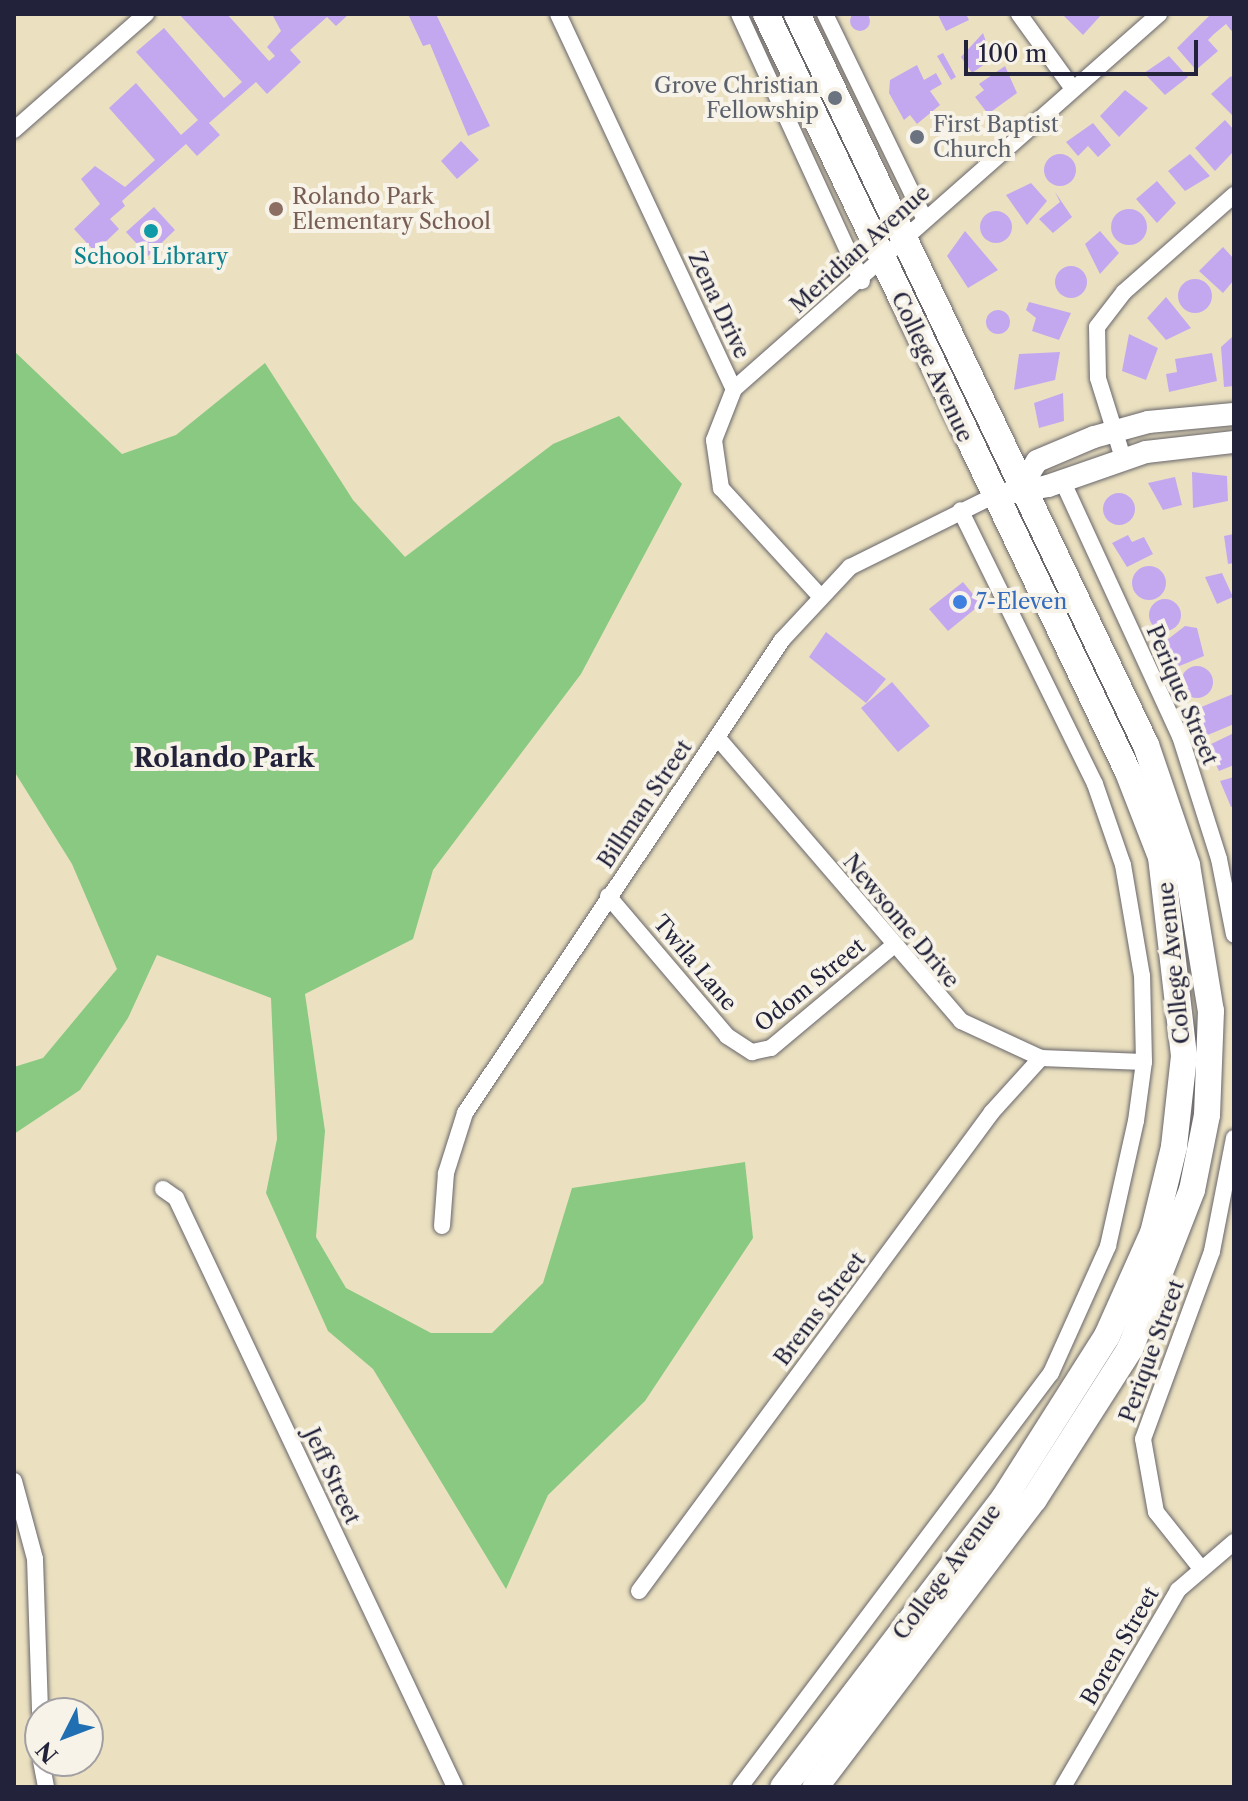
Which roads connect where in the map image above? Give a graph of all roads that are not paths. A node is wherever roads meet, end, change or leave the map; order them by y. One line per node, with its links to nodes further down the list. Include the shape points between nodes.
1 (146, 14): 10 (street)
2 (558, 14): 16 (street, Zena Drive)
3 (739, 14): 15 (street)
4 (766, 14): 14 (main road, College Avenue)
5 (797, 14): 13 (main road, College Avenue)
6 (825, 14): 12 (street)
7 (1019, 14): 9 (street)
8 (1159, 14): 9 (street, Meridian Avenue)
9 (1073, 89): 12 (street, Meridian Avenue)
10 (14, 130)
11 (1234, 195): 18 (street, via 1124,292 1097,327 1098,378)
12 (925, 220): 13 (street, Meridian Avenue)
13 (907, 239): 14 (street, Meridian Avenue); 22 (main road, College Avenue)
14 (883, 262): 15 (street, Meridian Avenue); 23 (main road, College Avenue)
15 (862, 281): 16 (street, Meridian Avenue)
16 (734, 389): 25 (street, Zena Drive, via 714,440 721,488)
17 (1234, 414): 18 (main road)
18 (1114, 432): 20 (street); 22 (main road, via 1037,461)
19 (1234, 442): 20 (main road)
20 (1123, 458): 21 (main road)
21 (1062, 480): 22 (main road); 28 (street, Perique Street, via 1180,736 1219,859)
22 (1022, 485): 23 (main road); 44 (main road, College Avenue, via 1146,745 1187,865 1211,1011 1207,1115 1163,1277 1101,1400)
23 (993, 496): 24 (street, Billman Street); 43 (main road, College Avenue, via 1161,857 1184,1056 1174,1147 1134,1281 1057,1423)
24 (960, 510): 25 (street, Billman Street, via 850,567); 32 (street, via 1095,784 1123,865 1142,976)
25 (819, 595): 26 (street, Billman Street)
26 (717, 737): 27 (street, Billman Street); 29 (street, Newsome Drive)
27 (608, 896): 30 (street, Twila Lane, via 727,1036); 35 (street, Billman Street, via 465,1113 446,1173)
28 (1234, 935)
29 (892, 947): 30 (street, Odom Street, via 771,1048); 31 (street, Newsome Drive, via 961,1021)
30 (752, 1052)
31 (1041, 1058): 32 (street, Newsome Drive); 39 (street, Brems Street, via 992,1112)
32 (1144, 1062): 42 (street, via 1108,1246 1051,1373)
33 (1234, 1138): 38 (street, Perique Street, via 1212,1251 1146,1426 1142,1453 1156,1512)
34 (163, 1189): 41 (street, Jeff Street, via 181,1207)
35 (442, 1226)
36 (14, 1481): 40 (street, via 35,1559)
37 (1234, 1542): 38 (street, Boren Street)
38 (1199, 1566): 45 (street, Boren Street)
39 (639, 1591)
40 (39, 1697)
41 (455, 1787)
42 (740, 1787)
43 (783, 1787)
44 (815, 1787)
45 (1063, 1787)

